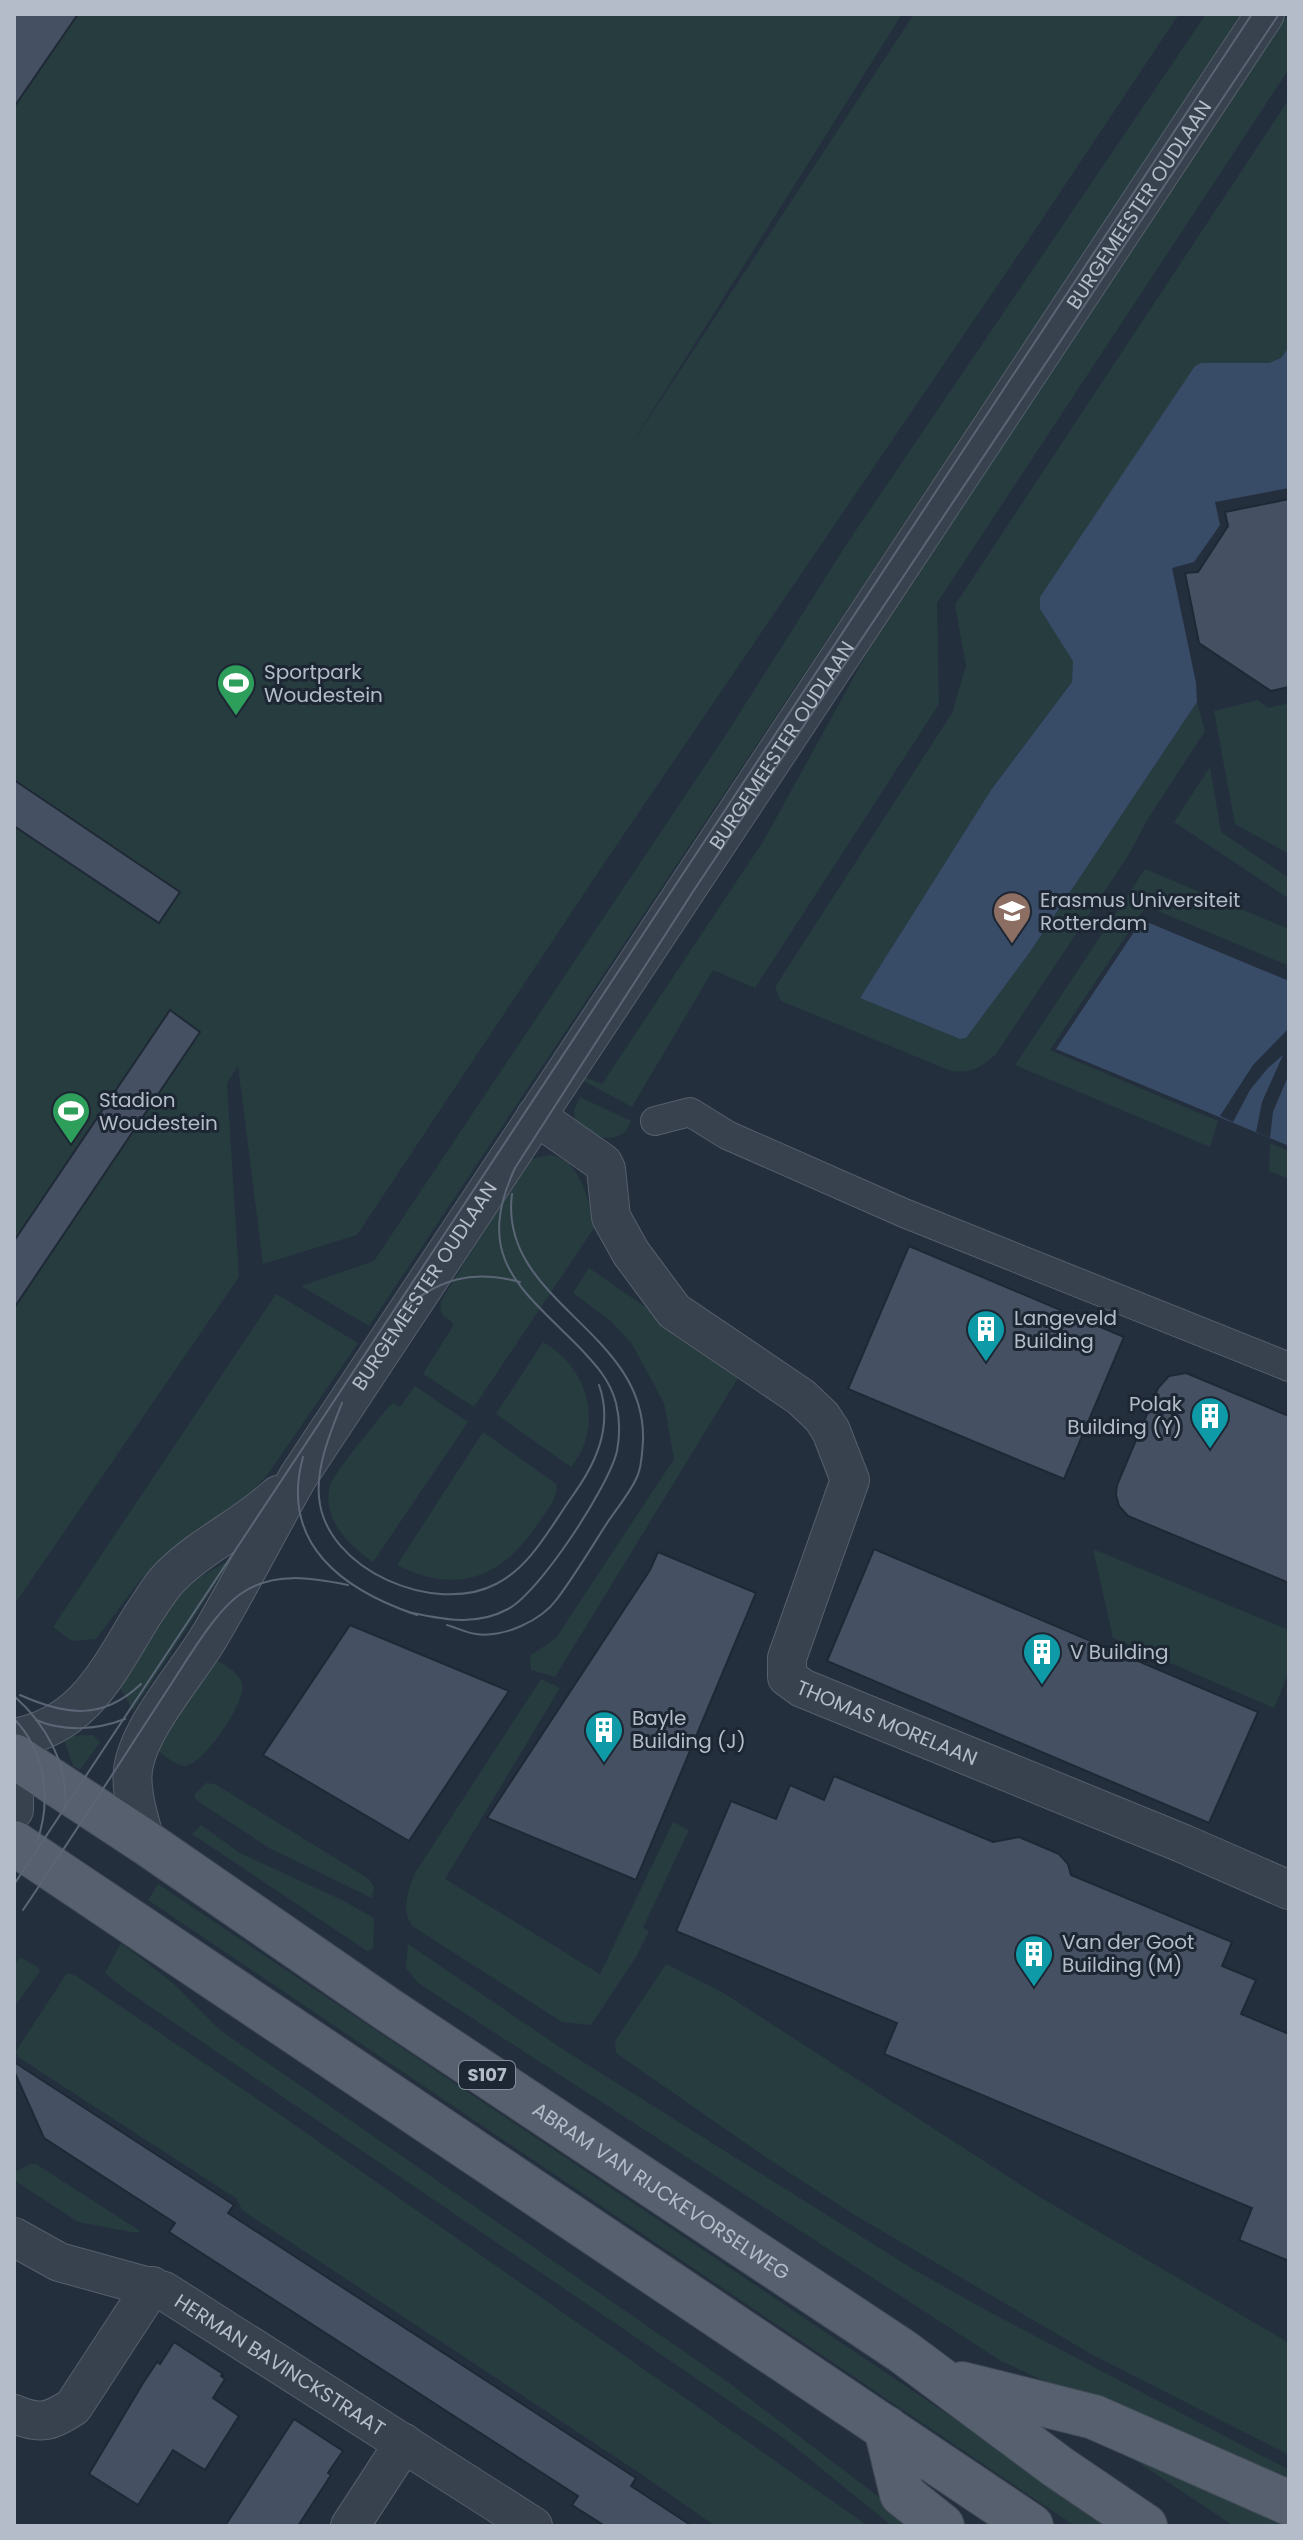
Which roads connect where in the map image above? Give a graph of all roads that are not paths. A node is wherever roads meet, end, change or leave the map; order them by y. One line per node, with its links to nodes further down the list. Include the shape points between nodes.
1 (1265, 14): 2 (street, BURGEMEESTER OUDLAAN)
2 (536, 1116): 5 (street, BURGEMEESTER OUDLAAN); 12 (street, THOMAS MORELAAN, via 603,1163 611,1217 674,1311 801,1397 831,1431 850,1480 787,1658 787,1677 802,1688)
3 (655, 1121): 4 (street, via 690,1112 727,1135 904,1213)
4 (1289, 1367)
5 (298, 1477): 6 (street, BURGEMEESTER OUDLAAN, via 251,1519 168,1579 109,1670 74,1712 54,1727); 10 (street, BURGEMEESTER OUDLAAN, via 140,1747 132,1781)
6 (14, 1738)
7 (14, 1756): 10 (main road, ABRAM VAN RIJCKEVORSELWEG / S107)
8 (14, 1799): 9 (street)
9 (14, 1810)
10 (145, 1842): 15 (main road, ABRAM VAN RIJCKEVORSELWEG / S107)
11 (14, 1843): 17 (main road)
12 (1289, 1890)
13 (14, 2237): 14 (street, HERMAN BAVINCKSTRAAT, via 59,2262)
14 (152, 2286): 16 (street, via 73,2407 54,2419 34,2422); 18 (street, HERMAN BAVINCKSTRAAT)
15 (943, 2379): 19 (main road, via 1094,2417); 24 (main road, ABRAM VAN RIJCKEVORSELWEG / S107)
16 (14, 2414)
17 (886, 2428): 22 (main road, via 902,2494); 23 (main road)
18 (404, 2443): 20 (street); 21 (street, HERMAN BAVINCKSTRAAT)
19 (1289, 2503)
20 (350, 2526)
21 (533, 2526)
22 (942, 2526)
23 (1031, 2526)
24 (1145, 2526)

